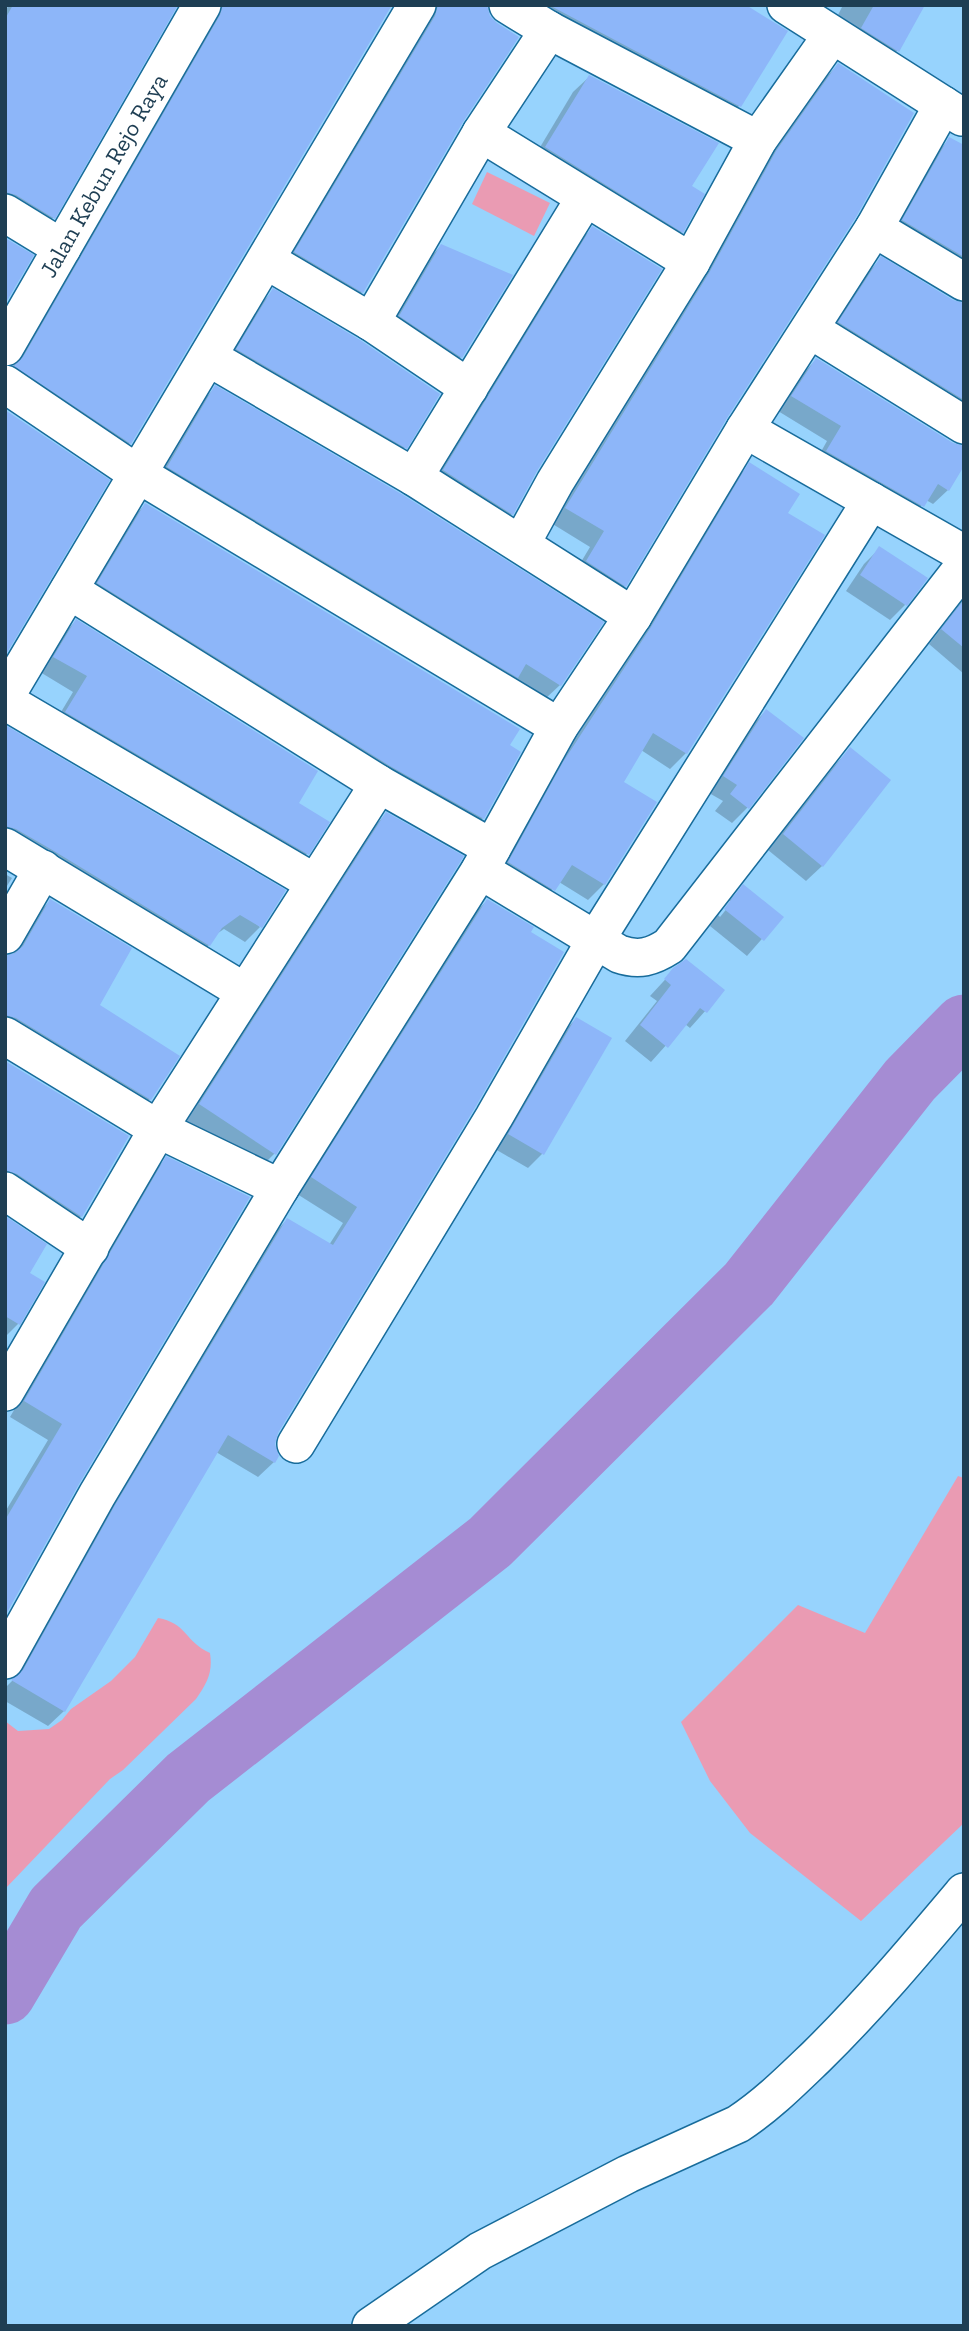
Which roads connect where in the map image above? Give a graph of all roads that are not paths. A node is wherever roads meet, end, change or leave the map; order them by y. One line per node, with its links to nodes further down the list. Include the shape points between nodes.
1 (202, 5): 13 (street, Jalan Kebun Rejo Raya)
2 (417, 5): 14 (street)
3 (508, 5): 6 (street)
4 (786, 5): 5 (street)
5 (826, 22): 7 (street); 9 (street)
6 (549, 30): 8 (street); 9 (street)
7 (953, 112): 12 (street)
8 (481, 133): 10 (street); 17 (street)
9 (758, 140): 15 (street)
10 (585, 198): 15 (street); 22 (street)
11 (5, 213): 13 (street)
12 (874, 229): 16 (street); 18 (street)
13 (62, 248): 19 (street, Jalan Kebun Rejo Raya)
14 (266, 260): 17 (street); 20 (street)
15 (691, 262): 28 (street, via 555,482)
16 (964, 282)
17 (371, 322): 22 (street)
18 (811, 330): 23 (street); 24 (street)
19 (5, 347)
20 (208, 357): 25 (street); 26 (street)
21 (5, 384): 25 (street)
22 (469, 388): 26 (street)
23 (964, 425)
24 (745, 429): 27 (street); 32 (street)
25 (138, 474): 31 (street); 34 (street)
26 (414, 477): 28 (street)
27 (871, 501): 29 (street); 41 (street)
28 (522, 544): 32 (street)
29 (964, 554)
30 (964, 566): 41 (street, via 669,946 636,959)
31 (69, 590): 33 (street); 35 (street)
32 (632, 616): 34 (street)
33 (5, 699): 39 (street)
34 (559, 727): 37 (street)
35 (379, 784): 37 (street); 39 (street)
36 (5, 847): 38 (street)
37 (486, 859): 41 (street); 45 (street)
38 (43, 869): 40 (street); 42 (street)
39 (315, 883): 42 (street)
40 (5, 935)
41 (595, 941): 50 (street)
42 (245, 992): 44 (street)
43 (5, 1036): 44 (street)
44 (158, 1129): 45 (street); 47 (street)
45 (280, 1188): 51 (street, via 97,1495)
46 (5, 1191): 47 (street)
47 (90, 1248): 48 (street)
48 (17, 1343): 49 (street)
49 (5, 1392)
50 (296, 1444)
51 (5, 1660)
52 (964, 1892): 53 (street, via 864,2010 752,2115 480,2251)
53 (371, 2326)

